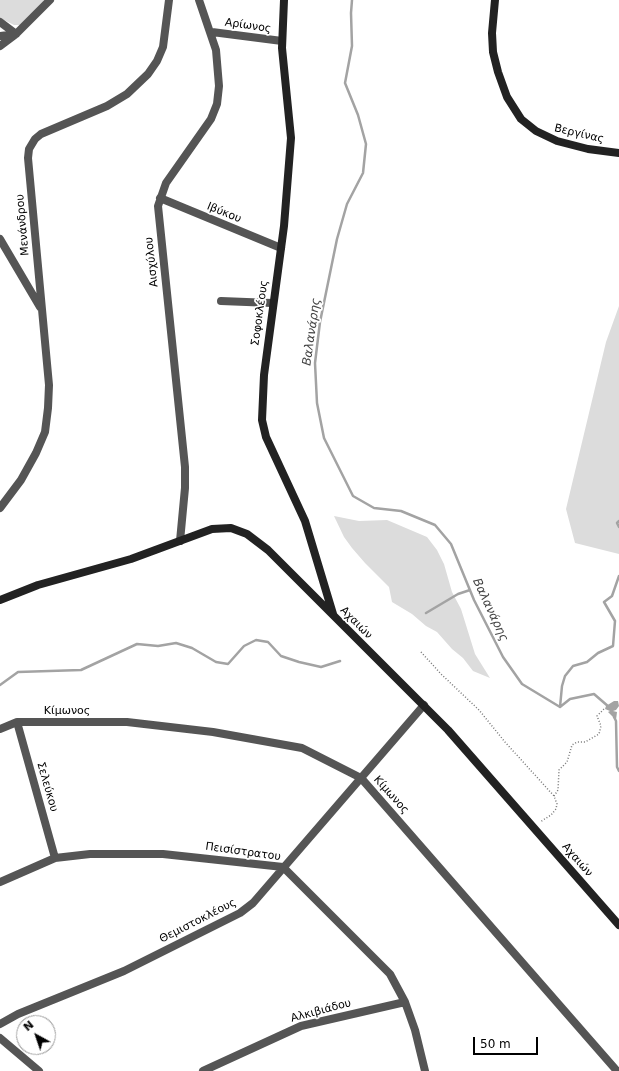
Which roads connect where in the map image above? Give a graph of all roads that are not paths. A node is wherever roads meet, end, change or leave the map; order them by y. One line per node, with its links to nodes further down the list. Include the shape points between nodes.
1 (50, 0): 8 (street)
2 (169, 0): 18 (street, Μενάνδρου, via 163,47 148,74 127,94 113,103 41,134 31,146 28,158)
3 (199, 0): 7 (street, Αισχύλου)
4 (284, 0): 10 (street, Σοφοκλέους)
5 (495, 0): 12 (street, Βεργίνας, via 492,33 495,57 508,97 522,119 536,131 556,141)
6 (0, 22): 8 (street)
7 (212, 32): 10 (street, Αρίωνος); 13 (street, Αισχύλου, via 219,71 215,109 211,119 166,183)
8 (16, 34): 9 (street); 11 (street)
9 (0, 36)
10 (282, 42): 15 (street, Σοφοκλέους, via 291,130)
11 (0, 46)
12 (619, 153)
13 (160, 198): 15 (street, Ιβύκου); 20 (street, Αισχύλου, via 159,218 186,467)
14 (0, 239): 18 (street)
15 (281, 248): 17 (street, Σοφοκλέους)
16 (221, 301): 17 (street)
17 (272, 303): 22 (street, Σοφοκλέους, via 264,375 263,426 268,443 305,521)
18 (41, 309): 19 (street, Μενάνδρου, via 49,385 45,432 27,472)
19 (0, 508)
20 (180, 541): 21 (street, Αχαιών, via 106,567 30,588); 22 (street, Αχαιών, via 221,528 231,528 247,534 268,550)
21 (0, 600)
22 (334, 617): 23 (street, Αχαιών)
23 (424, 705): 26 (street, Θεμιστοκλέους); 30 (street, Αχαιών)
24 (17, 722): 25 (street, Κίμωνος); 26 (street, Κίμωνος, via 140,723 275,742 302,748); 27 (street, Σελεύκου)
25 (0, 729)
26 (361, 778): 28 (street, Θεμιστοκλέους); 37 (street, Κίμωνος)
27 (55, 858): 28 (street, Πεισίστρατου, via 90,854 163,854); 29 (street, Πεισίστρατου)
28 (283, 867): 31 (street, Πεισίστρατου, via 390,974); 32 (street, Θεμιστοκλέους, via 253,903 240,913 124,971 18,1014)
29 (0, 882)
30 (619, 925)
31 (405, 1002): 35 (street, Αλκιβιάδου, via 301,1026); 36 (street, Πεισίστρατου)
32 (0, 1024)
33 (0, 1038): 34 (street)
34 (39, 1071)
35 (203, 1071)
36 (425, 1071)
37 (617, 1071)

